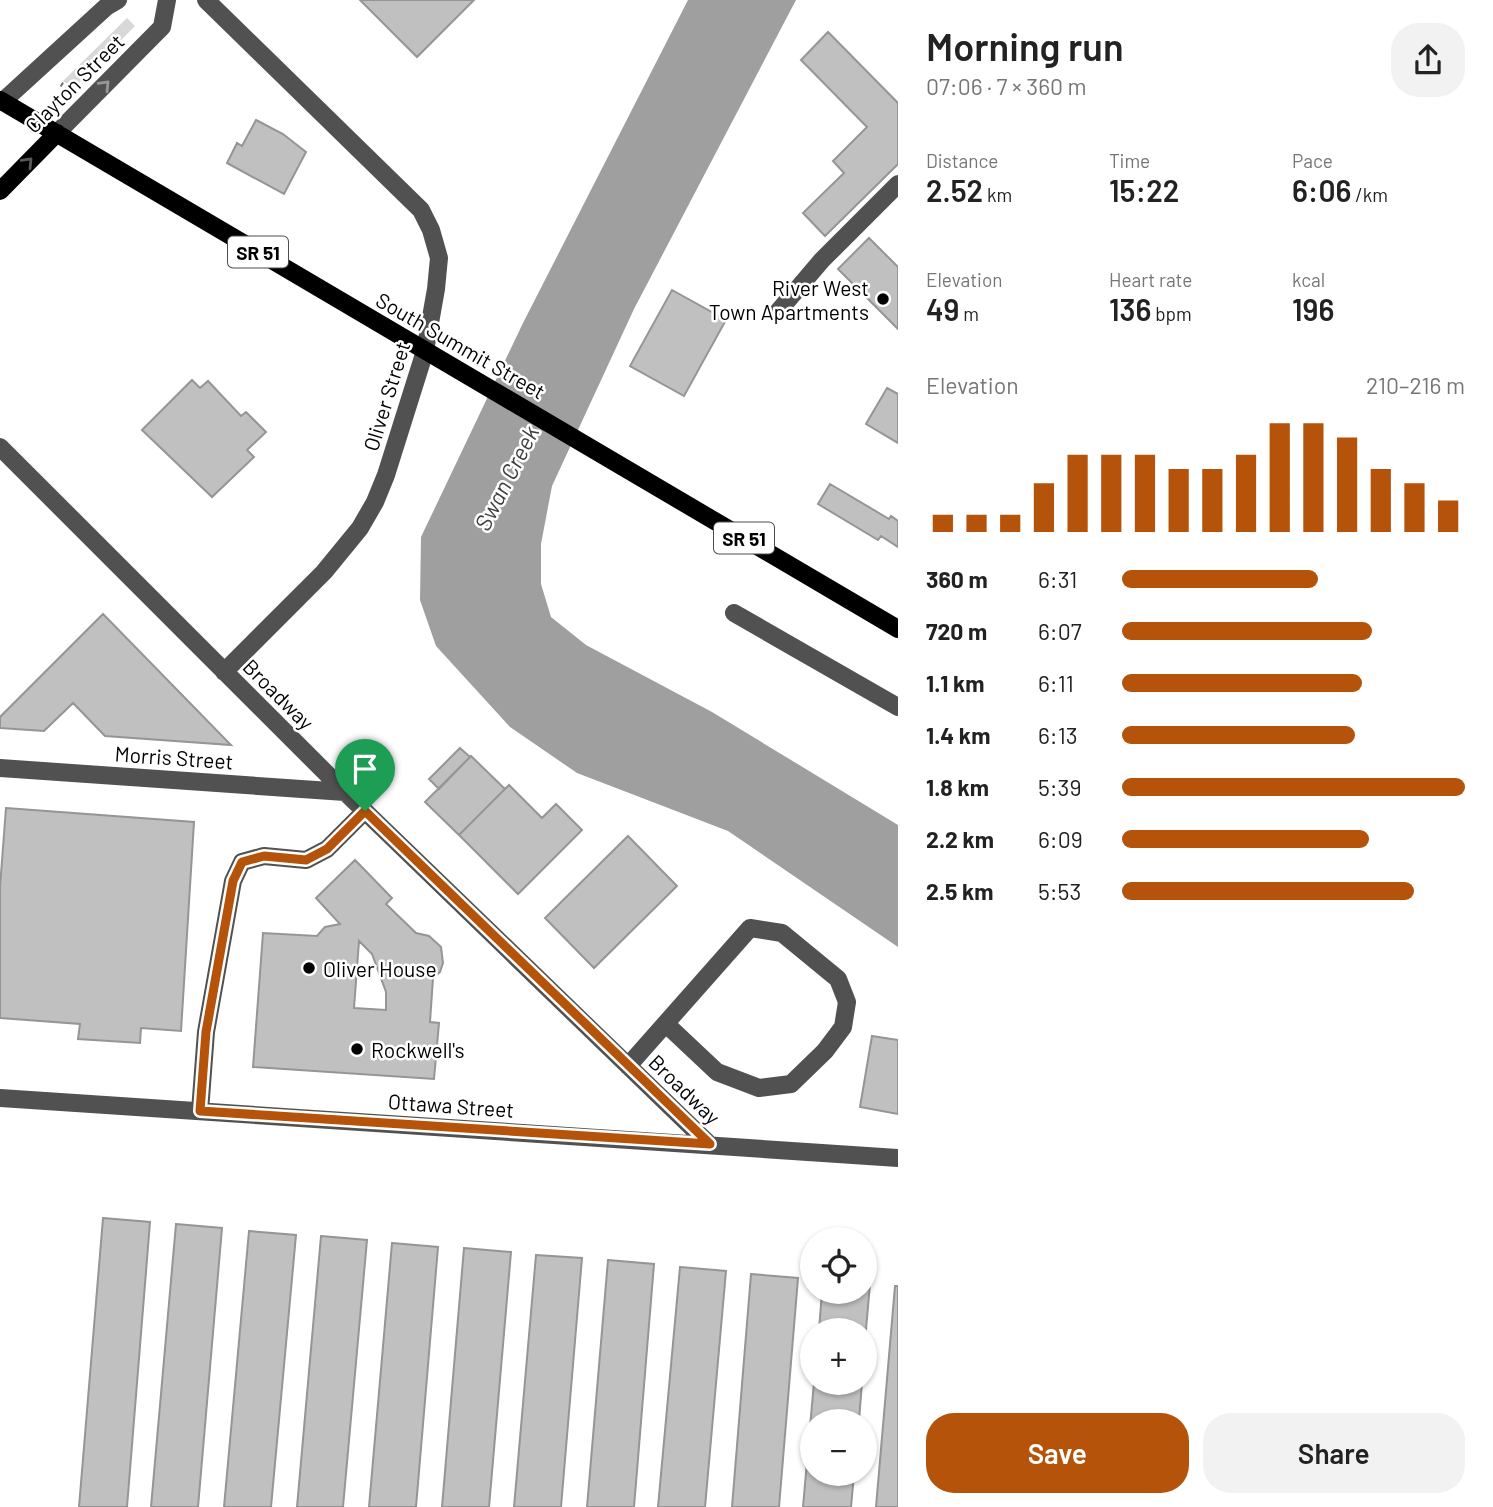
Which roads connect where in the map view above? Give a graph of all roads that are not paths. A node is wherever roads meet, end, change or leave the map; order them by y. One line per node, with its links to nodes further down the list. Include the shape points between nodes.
1 (118, 0): 4 (street, Clayton Street)
2 (167, 0): 5 (street, Clayton Street, one-way to 2, via 162,27)
3 (206, 0): 9 (street, Oliver Street, via 421,210 439,258)
4 (1, 102): 5 (main road, South Summit Street)
5 (57, 133): 7 (main road, Clayton Street, one-way to 5); 9 (main road, South Summit Street / SR 51)
6 (898, 184): 8 (street)
7 (0, 191)
8 (776, 314)
9 (425, 351): 12 (main road, South Summit Street / SR 51); 13 (street, Oliver Street, via 386,475 360,528 290,608)
10 (0, 447): 13 (street, Broadway)
11 (734, 612): 14 (street)
12 (898, 629)
13 (224, 672): 16 (street, Broadway)
14 (898, 707)
15 (0, 768): 16 (street, Morris Street)
16 (345, 792): 17 (street, Broadway)
17 (365, 811): 19 (street, Broadway); 21 (street, via 327,849 306,860 264,856 242,862 233,881 206,1032)
18 (666, 1024): 18 (street, via 750,928 782,933 838,979 847,1002 843,1027 825,1051 790,1084 759,1088 717,1072); 19 (street)
19 (628, 1066): 22 (street, Broadway)
20 (0, 1098): 21 (street, Ottawa Street)
21 (200, 1111): 22 (street, Ottawa Street)
22 (710, 1144): 23 (street, Ottawa Street)
23 (898, 1158)

